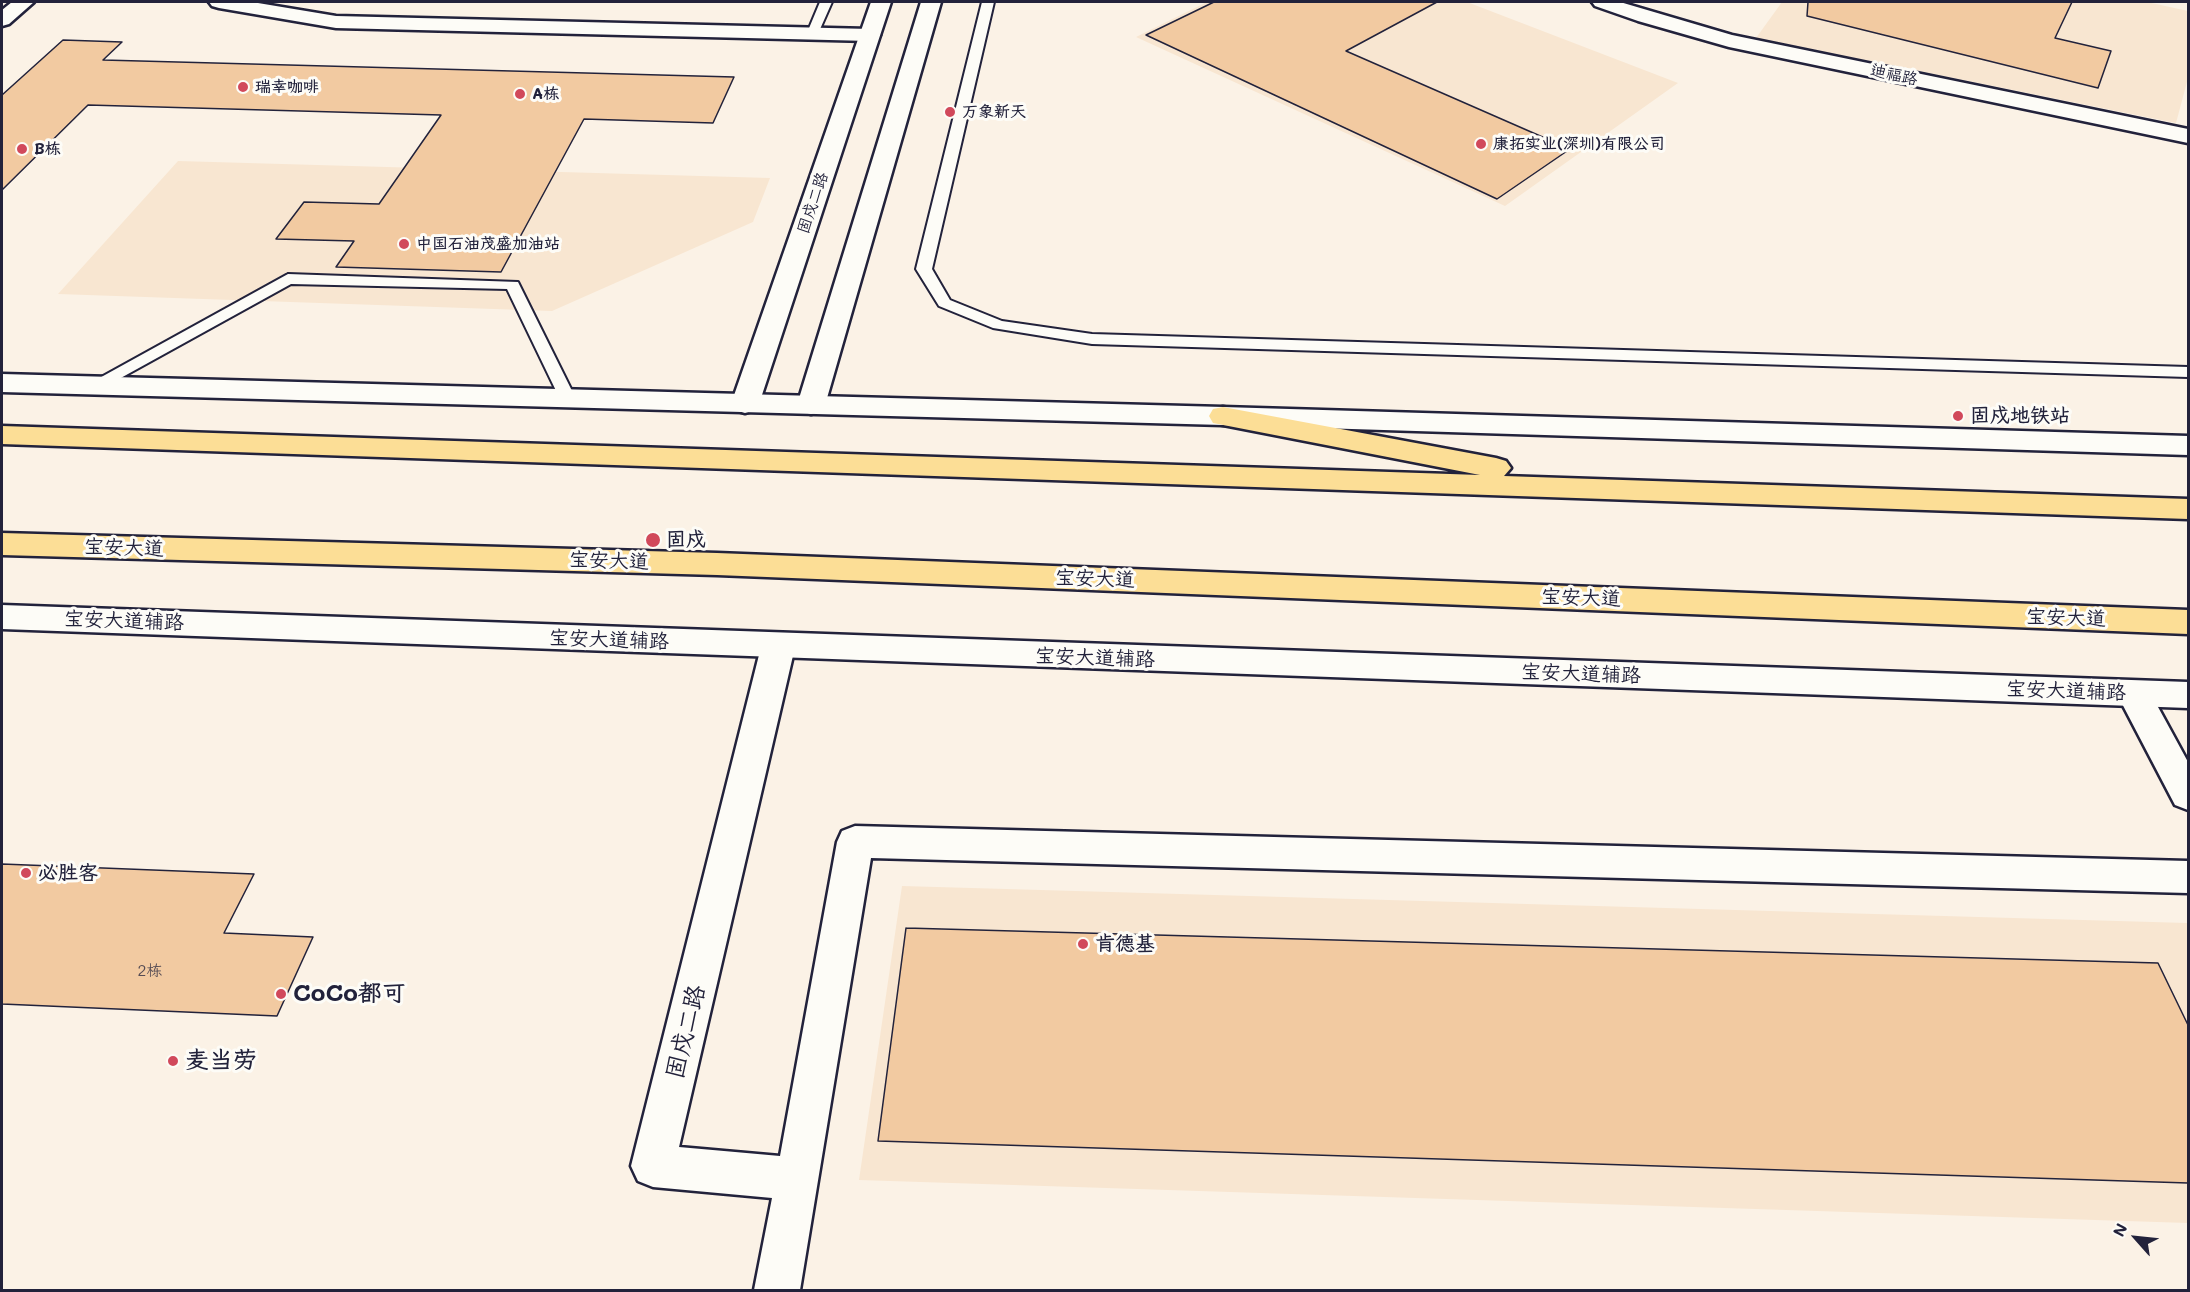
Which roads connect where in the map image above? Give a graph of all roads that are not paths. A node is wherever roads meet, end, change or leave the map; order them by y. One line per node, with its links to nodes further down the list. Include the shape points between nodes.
1 (24, 2): 9 (street)
2 (219, 2): 8 (street)
3 (826, 2): 10 (lane)
4 (881, 2): 11 (street, 固戍二路)
5 (931, 2): 18 (street)
6 (988, 2): 13 (lane, via 924,269 944,303 999,325 1092,339)
7 (1602, 2): 12 (street, 迪福路, via 1729,41)
8 (286, 7): 10 (street, via 336,22)
9 (2, 20)
10 (813, 33): 11 (street)
11 (870, 35): 17 (street, 固戍二路)
12 (2188, 136)
13 (2188, 372)
14 (2, 383): 15 (street)
15 (93, 386): 16 (street); 16 (lane, via 288,279 300,279 513,285)
16 (568, 399): 17 (street)
17 (745, 404): 18 (street)
18 (811, 405): 19 (street)
19 (1223, 416): 21 (street); 22 (main road)
20 (2, 435): 22 (main road)
21 (2188, 446)
22 (1595, 487): 23 (main road)
23 (2188, 509)
24 (2, 544): 26 (main road, 宝安大道, via 717,564)
25 (2, 617): 27 (street, 宝安大道辅路)
26 (2188, 622)
27 (778, 647): 28 (street, 宝安大道辅路); 32 (street, 固戍二路, via 653,1166)
28 (2134, 694): 29 (street, 宝安大道辅路); 30 (street)
29 (2188, 695)
30 (2188, 795)
31 (2188, 877): 32 (street, via 855,842)
32 (798, 1179): 33 (street)
33 (777, 1290)

